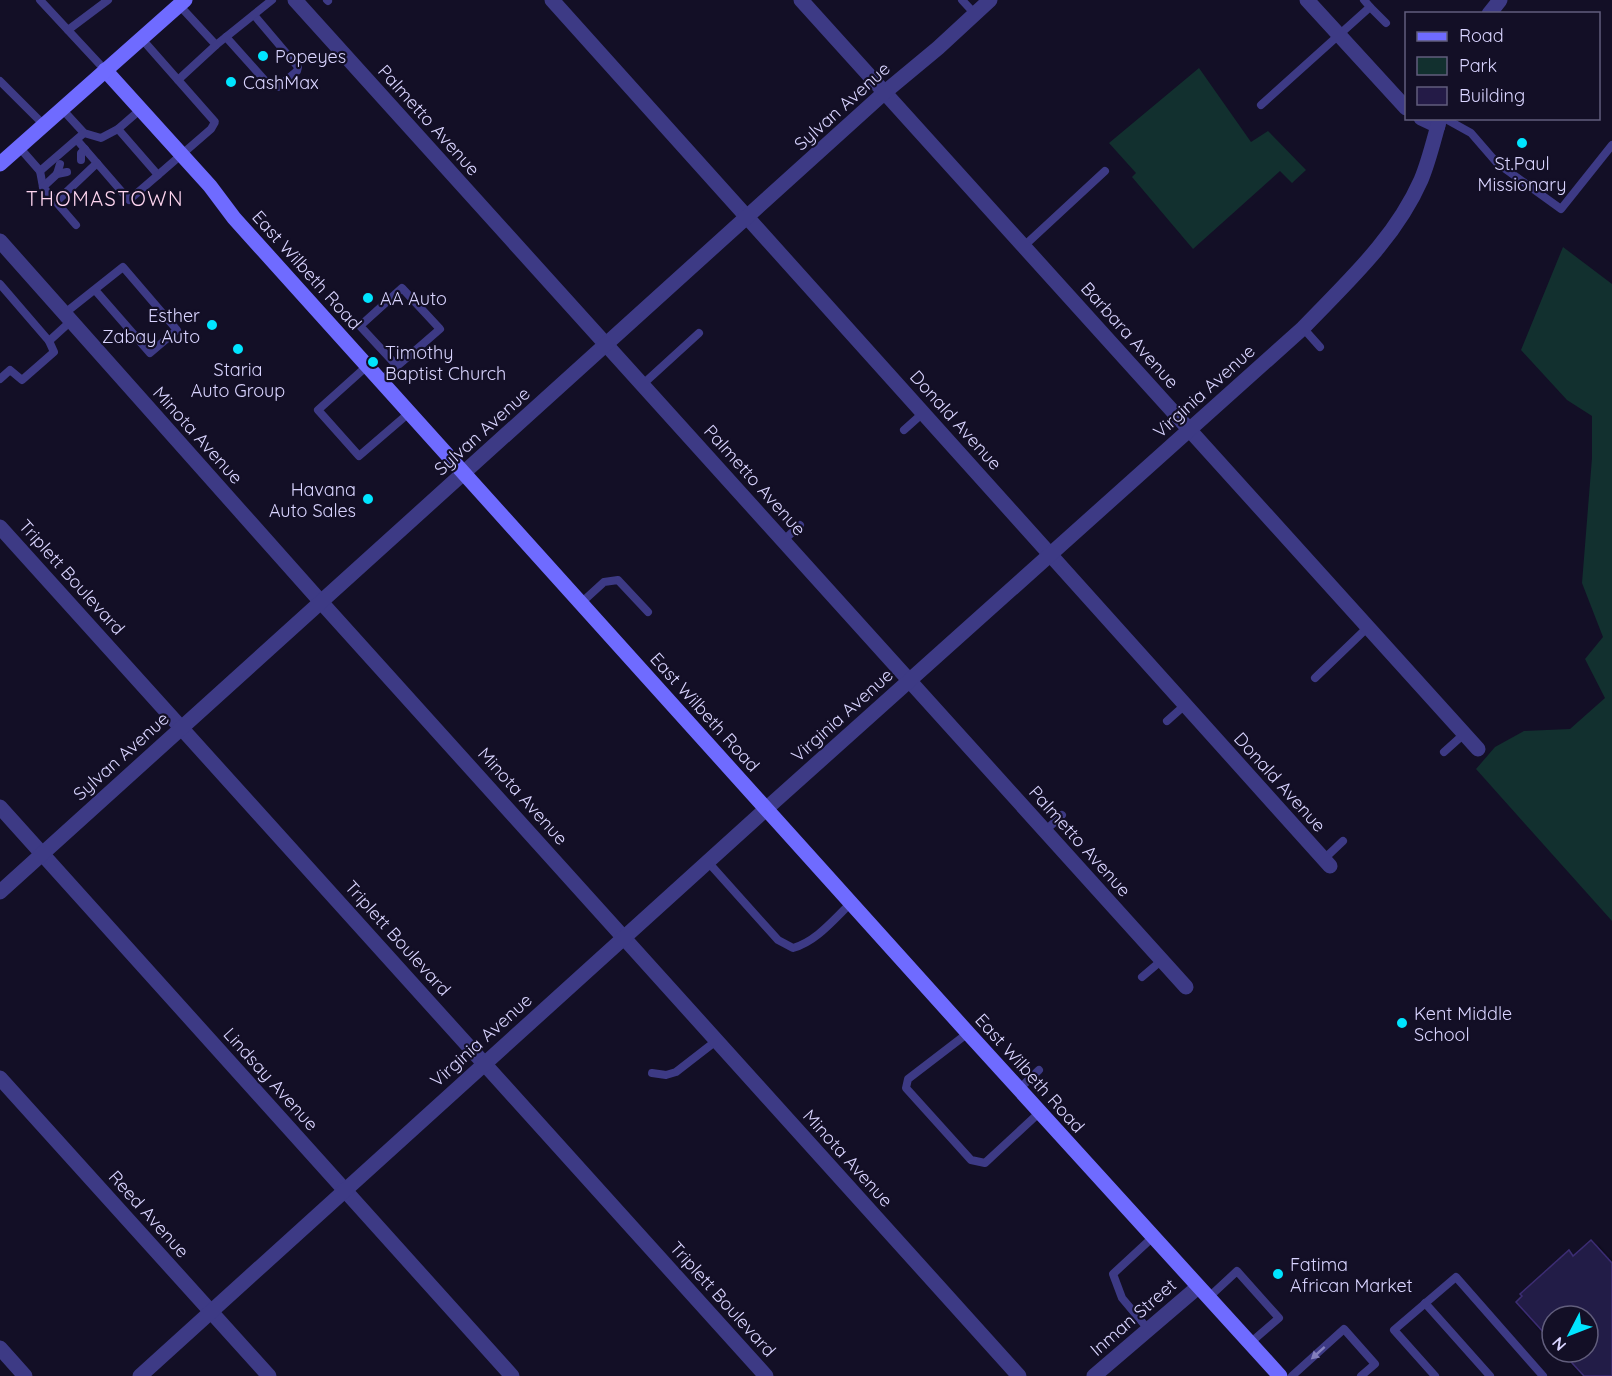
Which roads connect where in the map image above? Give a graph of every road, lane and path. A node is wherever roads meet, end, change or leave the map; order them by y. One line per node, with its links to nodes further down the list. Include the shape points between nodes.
1 (40, 0): 15 (lane)
2 (108, 0): 15 (lane)
3 (272, 0): 13 (lane)
4 (294, 0): 56 (street, Palmetto Avenue)
5 (552, 0): 46 (street, Donald Avenue)
6 (801, 0): 23 (street, Barbara Avenue)
7 (962, 0): 12 (lane)
8 (990, 0): 12 (street, Sylvan Avenue)
9 (1307, 0): 16 (street)
10 (182, 3): 18 (main road); 19 (lane)
11 (1367, 3): 14 (lane); 16 (lane)
12 (975, 14): 23 (street, Sylvan Avenue)
13 (254, 15): 17 (lane); 17 (lane, via 298,67 278,87 268,84)
14 (1386, 23)
15 (68, 30): 20 (lane)
16 (1339, 35): 24 (lane); 25 (street)
17 (226, 37): 19 (lane)
18 (141, 38): 20 (main road); 21 (lane)
19 (216, 45): 21 (lane)
20 (105, 70): 26 (main road); 27 (main road, East Wilbeth Road)
21 (178, 80): 35 (lane, via 215,122)
22 (0, 81): 29 (lane)
23 (885, 92): 46 (street, Sylvan Avenue); 49 (street, Barbara Avenue)
24 (1261, 105)
25 (1405, 106)
26 (62, 108): 29 (main road); 31 (lane)
27 (141, 109): 30 (lane); 35 (main road, East Wilbeth Road)
28 (1441, 121): 33 (lane, via 1471,133 1497,163 1561,209); 53 (street, Virginia Avenue, via 1422,179 1391,233)
29 (43, 124): 34 (main road)
30 (118, 129): 31 (lane, via 101,138); 43 (lane)
31 (84, 133): 32 (lane)
32 (76, 140): 38 (lane, via 80,153); 39 (lane)
33 (1612, 144)
34 (19, 147): 36 (main road); 39 (lane)
35 (182, 155): 43 (lane); 58 (main road, East Wilbeth Road)
36 (0, 164)
37 (60, 164): 42 (lane)
38 (98, 164): 43 (lane, via 129,200); 45 (lane)
39 (40, 171): 44 (lane)
40 (1105, 171): 49 (lane)
41 (67, 172): 42 (lane)
42 (57, 174): 44 (lane)
43 (158, 175)
44 (43, 187): 45 (lane)
45 (56, 202): 47 (lane)
46 (747, 217): 56 (street, Sylvan Avenue); 64 (street, Donald Avenue)
47 (76, 225)
48 (0, 241): 52 (street, Minota Avenue)
49 (1024, 246): 66 (street, Barbara Avenue)
50 (0, 284): 55 (lane)
51 (95, 290): 51 (lane, via 123,267 177,330 150,353); 52 (lane)
52 (68, 317): 55 (lane); 72 (street, Minota Avenue)
53 (1303, 328): 57 (lane); 66 (street, Virginia Avenue)
54 (699, 333): 62 (lane)
55 (49, 340): 60 (lane, via 54,352 22,380 10,370)
56 (606, 345): 62 (street, Palmetto Avenue); 67 (street, Sylvan Avenue)
57 (1320, 346)
58 (367, 366): 61 (main road, East Wilbeth Road); 63 (lane, via 318,410 358,456)
59 (397, 366): 59 (lane, via 440,329 402,288 360,326); 61 (lane)
60 (0, 379)
61 (380, 381): 63 (main road, East Wilbeth Road)
62 (642, 385): 70 (street, Palmetto Avenue)
63 (409, 413): 67 (main road, East Wilbeth Road)
64 (923, 413): 65 (lane); 71 (street, Donald Avenue)
65 (904, 430)
66 (1190, 430): 71 (street, Virginia Avenue); 75 (street, Barbara Avenue)
67 (464, 473): 72 (street, Sylvan Avenue); 73 (main road, East Wilbeth Road)
68 (800, 525): 70 (lane)
69 (0, 527): 80 (street, Triplett Boulevard)
70 (783, 541): 77 (street, Palmetto Avenue)
71 (1050, 555): 77 (street, Virginia Avenue); 78 (street, Donald Avenue)
72 (321, 603): 80 (street, Sylvan Avenue); 94 (street, Minota Avenue)
73 (581, 603): 74 (lane, via 604,582 618,580); 85 (main road, East Wilbeth Road)
74 (648, 612)
75 (1368, 627): 76 (lane); 81 (street, Barbara Avenue)
76 (1315, 678)
77 (909, 681): 85 (street, Virginia Avenue); 87 (street, Palmetto Avenue)
78 (1185, 705): 79 (lane); 91 (street, Donald Avenue)
79 (1167, 721)
80 (181, 729): 89 (street, Sylvan Avenue); 100 (street, Triplett Boulevard)
81 (1464, 734): 82 (street, Barbara Avenue); 83 (lane)
82 (1478, 749)
83 (1444, 752)
84 (0, 807): 89 (street, Lindsay Avenue)
85 (766, 808): 90 (street, Virginia Avenue); 93 (main road, East Wilbeth Road)
86 (1062, 815): 87 (lane)
87 (1045, 831): 95 (street, Palmetto Avenue)
88 (1343, 841): 91 (lane)
89 (41, 854): 92 (street, Sylvan Avenue); 106 (street, Lindsay Avenue)
90 (708, 862): 93 (lane, via 777,940 793,948 814,938); 94 (street, Virginia Avenue)
91 (1327, 862)
92 (0, 892)
93 (851, 903): 98 (main road, East Wilbeth Road)
94 (624, 938): 99 (street, Minota Avenue); 100 (street, Virginia Avenue)
95 (1162, 960): 96 (lane); 97 (street, Palmetto Avenue)
96 (1142, 977)
97 (1186, 987)
98 (968, 1034): 104 (main road, East Wilbeth Road); 105 (lane, via 908,1078 906,1088 971,1160 985,1163)
99 (716, 1041): 102 (lane, via 676,1072 666,1076); 119 (street, Minota Avenue)
100 (483, 1064): 106 (street, Virginia Avenue); 118 (street, Triplett Boulevard)
101 (1039, 1070): 104 (lane)
102 (652, 1073)
103 (0, 1078): 110 (street, Reed Avenue)
104 (1019, 1089): 105 (main road, East Wilbeth Road)
105 (1040, 1112): 107 (main road, East Wilbeth Road)
106 (345, 1189): 110 (street, Virginia Avenue); 117 (street, Lindsay Avenue)
107 (1153, 1237): 108 (main road, East Wilbeth Road); 111 (lane, via 1113,1274 1122,1298)
108 (1203, 1292): 111 (street, Inman Street); 112 (main road, East Wilbeth Road); 112 (lane, via 1237,1271 1279,1318)
109 (1425, 1303): 124 (lane, via 1394,1329); 125 (lane); 126 (lane, via 1456,1277)
110 (210, 1311): 115 (street, Virginia Avenue); 116 (street, Reed Avenue)
111 (1148, 1329): 120 (street, Inman Street)
112 (1250, 1343): 121 (main road, East Wilbeth Road)
113 (0, 1348): 114 (street)
114 (25, 1376)
115 (140, 1376)
116 (269, 1376)
117 (513, 1376)
118 (766, 1376)
119 (1019, 1376)
120 (1094, 1376)
121 (1280, 1376)
122 (1292, 1376): 123 (lane, one-way to 122, via 1374,1364 1344,1329)
123 (1361, 1376)
124 (1435, 1376)
125 (1490, 1376)
126 (1543, 1376)

